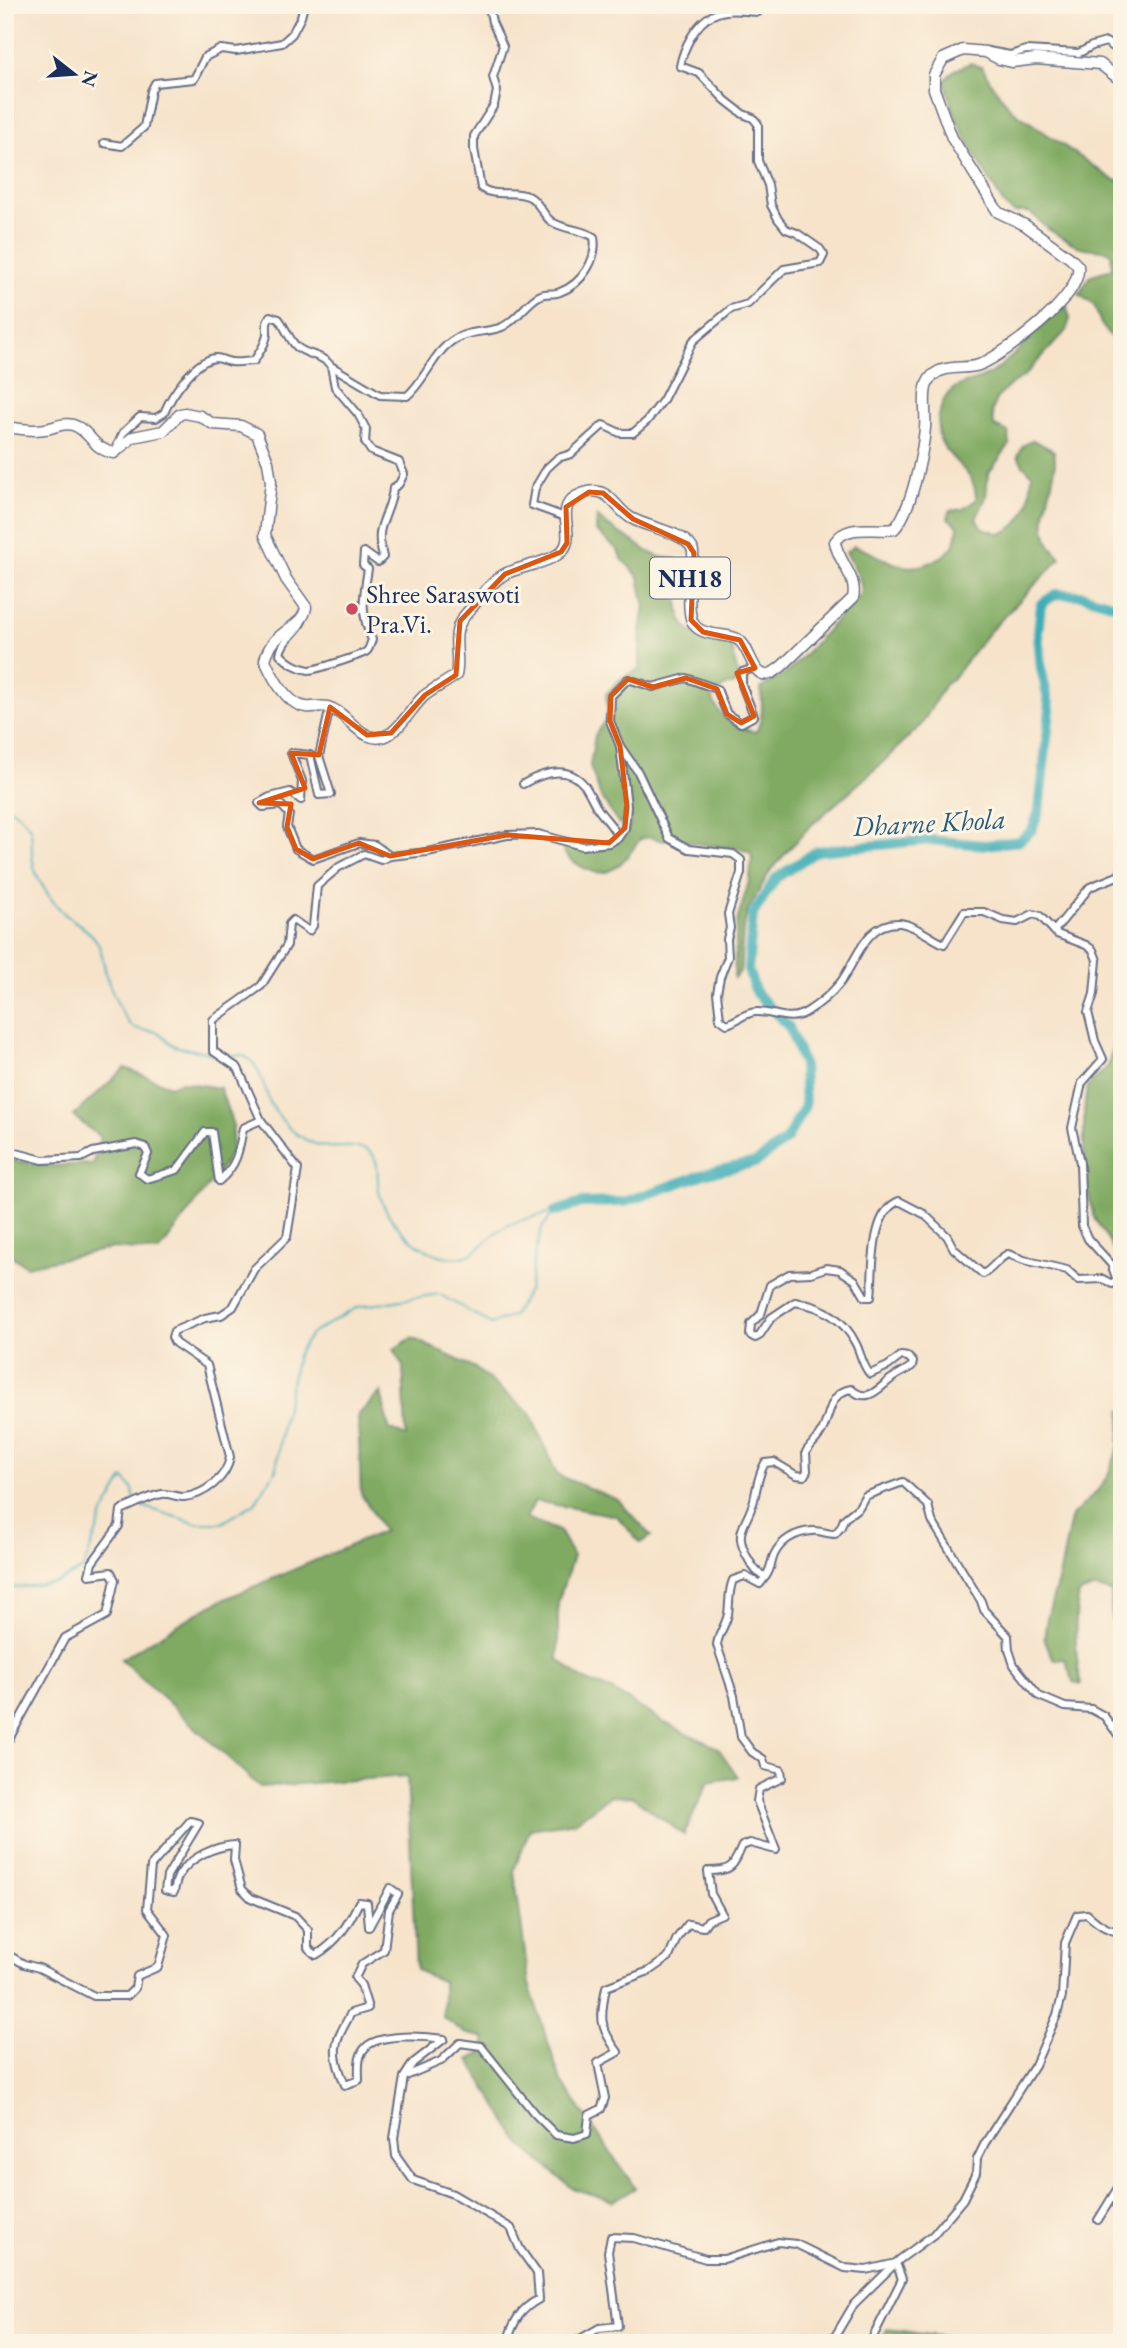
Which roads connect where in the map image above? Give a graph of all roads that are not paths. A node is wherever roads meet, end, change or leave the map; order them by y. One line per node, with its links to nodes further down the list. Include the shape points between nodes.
1 (304, 5): 7 (street, via 292,34 282,43 221,49 205,57 194,79 155,83 144,127 122,146)
2 (496, 5): 8 (street, via 490,12 503,46 493,77 497,91 494,105 474,136 481,188 488,193 528,197 549,220 594,237 592,262 570,286 540,295 502,327 453,340 407,396 380,395)
3 (762, 5): 11 (street, via 758,12 710,15 690,38 680,66 699,74 758,124 758,161 778,219 824,255 820,263 784,270 747,304 731,309 693,341 663,400 633,433 603,425 571,454 547,468 535,488 532,505)
4 (986, 52): 5 (street, via 1079,52 1106,43); 6 (main road, via 1012,62 1036,59 1100,64); 13 (main road, via 963,50 943,59 934,75 934,89 952,138 998,212 1026,225 1070,258 1078,266 1077,277 1067,296 1015,344 977,365 933,375 925,390 924,442 901,523 894,529 851,529 840,534 836,551 854,584 853,598 777,671 762,673)
5 (1122, 53)
6 (1122, 82)
7 (104, 144)
8 (331, 366): 10 (street, via 294,344 279,318 270,316 264,346 254,360 233,363 215,358 201,364 183,382 164,413 156,418 140,417 123,433); 12 (street, via 335,387 358,414 371,452 399,462 404,474 393,488 380,530 383,557 378,562 364,552 363,565 368,569 363,612 372,640 367,651 317,669 289,663 280,654 282,645)
9 (5, 427): 10 (main road, via 34,430 69,424 99,448)
10 (114, 453): 12 (main road, via 134,438 163,431 185,413 257,434 271,482 265,536 306,607)
11 (565, 517): 13 (main road, NH18, via 569,501 589,492 603,493 633,519 683,538 694,553 688,589 691,620 703,632 740,640); 14 (main road, via 565,548 556,556 505,574 491,586 460,621 456,675 425,695 391,733 367,736)
12 (303, 619): 14 (main road, via 272,642 265,660 290,699 307,707)
13 (755, 668): 15 (street, via 742,672 754,716 741,723 727,714 717,689 686,678 653,687 628,679 611,696 610,721)
14 (331, 708): 18 (street, via 319,756 331,794 319,795 310,755 290,753 302,781 301,800 290,792 259,803 263,807 281,805 289,814 287,827 296,849 313,859 359,843 375,845)
15 (620, 746): 17 (street, via 627,806 625,828); 20 (street, via 638,772 668,838 689,849 733,854 741,860 728,914 728,957 717,993 720,1019 727,1024 757,1012 798,1017 809,1011 841,982 863,942 877,928 901,923 944,944 968,911 1017,922 1040,915)
16 (523, 784): 17 (street, via 550,772 573,777 583,783)
17 (618, 838): 18 (street, via 582,846 538,834 507,835)
18 (390, 856): 21 (street, via 381,860 365,854 339,867 317,886 313,926 309,931 293,920 287,946 261,986 213,1020 213,1051 238,1068)
19 (1122, 868): 20 (street, via 1120,875 1090,887)
20 (1054, 931): 23 (street, via 1086,945 1097,960 1088,1012 1102,1059 1082,1083 1073,1128 1080,1163 1082,1226 1111,1264 1117,1280 1112,1284 1103,1279 1078,1280 1067,1270 1008,1254 982,1273 924,1214 899,1201 885,1212 872,1255 871,1297 864,1297 855,1280 840,1270 827,1268 789,1274 770,1285 761,1314 751,1324 750,1335 755,1338 771,1318 795,1302 832,1315 852,1338 870,1374 901,1356 913,1362 877,1393 868,1396 851,1389 835,1397 821,1434 806,1452 804,1476 774,1461 765,1463 740,1539 758,1574)
21 (261, 1120): 22 (street, via 243,1128 237,1160 219,1181 212,1132 205,1132 177,1170 148,1179 139,1173 148,1154 136,1143 81,1158 43,1160); 25 (street, via 298,1169 287,1237 254,1269 233,1307 174,1331 172,1337 206,1365 229,1465 216,1482 198,1494 163,1493 121,1510 119,1526 92,1563 89,1575 111,1572 115,1580 107,1615 65,1638)
22 (5, 1150)
23 (766, 1576): 24 (street, via 774,1556 791,1536 814,1530 835,1534 865,1496 903,1482 928,1505 932,1521 985,1610 1008,1636 1014,1665 1039,1696 1065,1707 1091,1709 1104,1716); 28 (street, via 760,1584 745,1576 733,1580 716,1645 734,1696 741,1737 765,1766 781,1770 782,1778 759,1789 757,1801 776,1850 750,1843 741,1846 734,1864 725,1871 708,1871 711,1894 722,1914 703,1927 688,1924 669,1957 649,1971 606,1987 603,2029 618,2052 598,2063 605,2098 601,2109 589,2115 587,2134 573,2138 555,2135 481,2046 460,2043 441,2061)
24 (1122, 1740)
25 (5, 1746)
26 (1122, 1932): 31 (street, via 1112,1932 1087,1914 1077,1915 1065,1943 1057,2015 1035,2065 985,2143 963,2199 933,2235)
27 (5, 1957): 28 (street, via 39,1968 93,1996 127,1996 135,1988 137,1976 158,1967 167,1935 147,1909 151,1866 190,1821 199,1823 167,1876 165,1890 174,1892 179,1875 191,1862 219,1846 235,1845 242,1889 251,1898 295,1916 308,1930 308,1948 317,1955 348,1926 359,1902 367,1903 369,1927 390,1888 398,1894 389,1910 384,1950 362,1964 355,1978 368,2008 351,2013 337,2040 335,2058 345,2085 359,2080 359,2060 367,2046 420,2035 444,2039 413,2063)
28 (404, 2077): 32 (street, via 394,2138 404,2171 413,2180 453,2194 511,2228 537,2273 539,2299 525,2307)
29 (1122, 2181): 30 (street)
30 (1098, 2220)
31 (896, 2263): 33 (street, via 866,2270 845,2268 796,2244 778,2242 724,2259 706,2259 634,2238 611,2237 608,2252 618,2326 598,2328); 34 (street, via 855,2304); 35 (street, via 902,2280)
32 (507, 2343)
33 (573, 2343)
34 (831, 2343)
35 (870, 2343)

